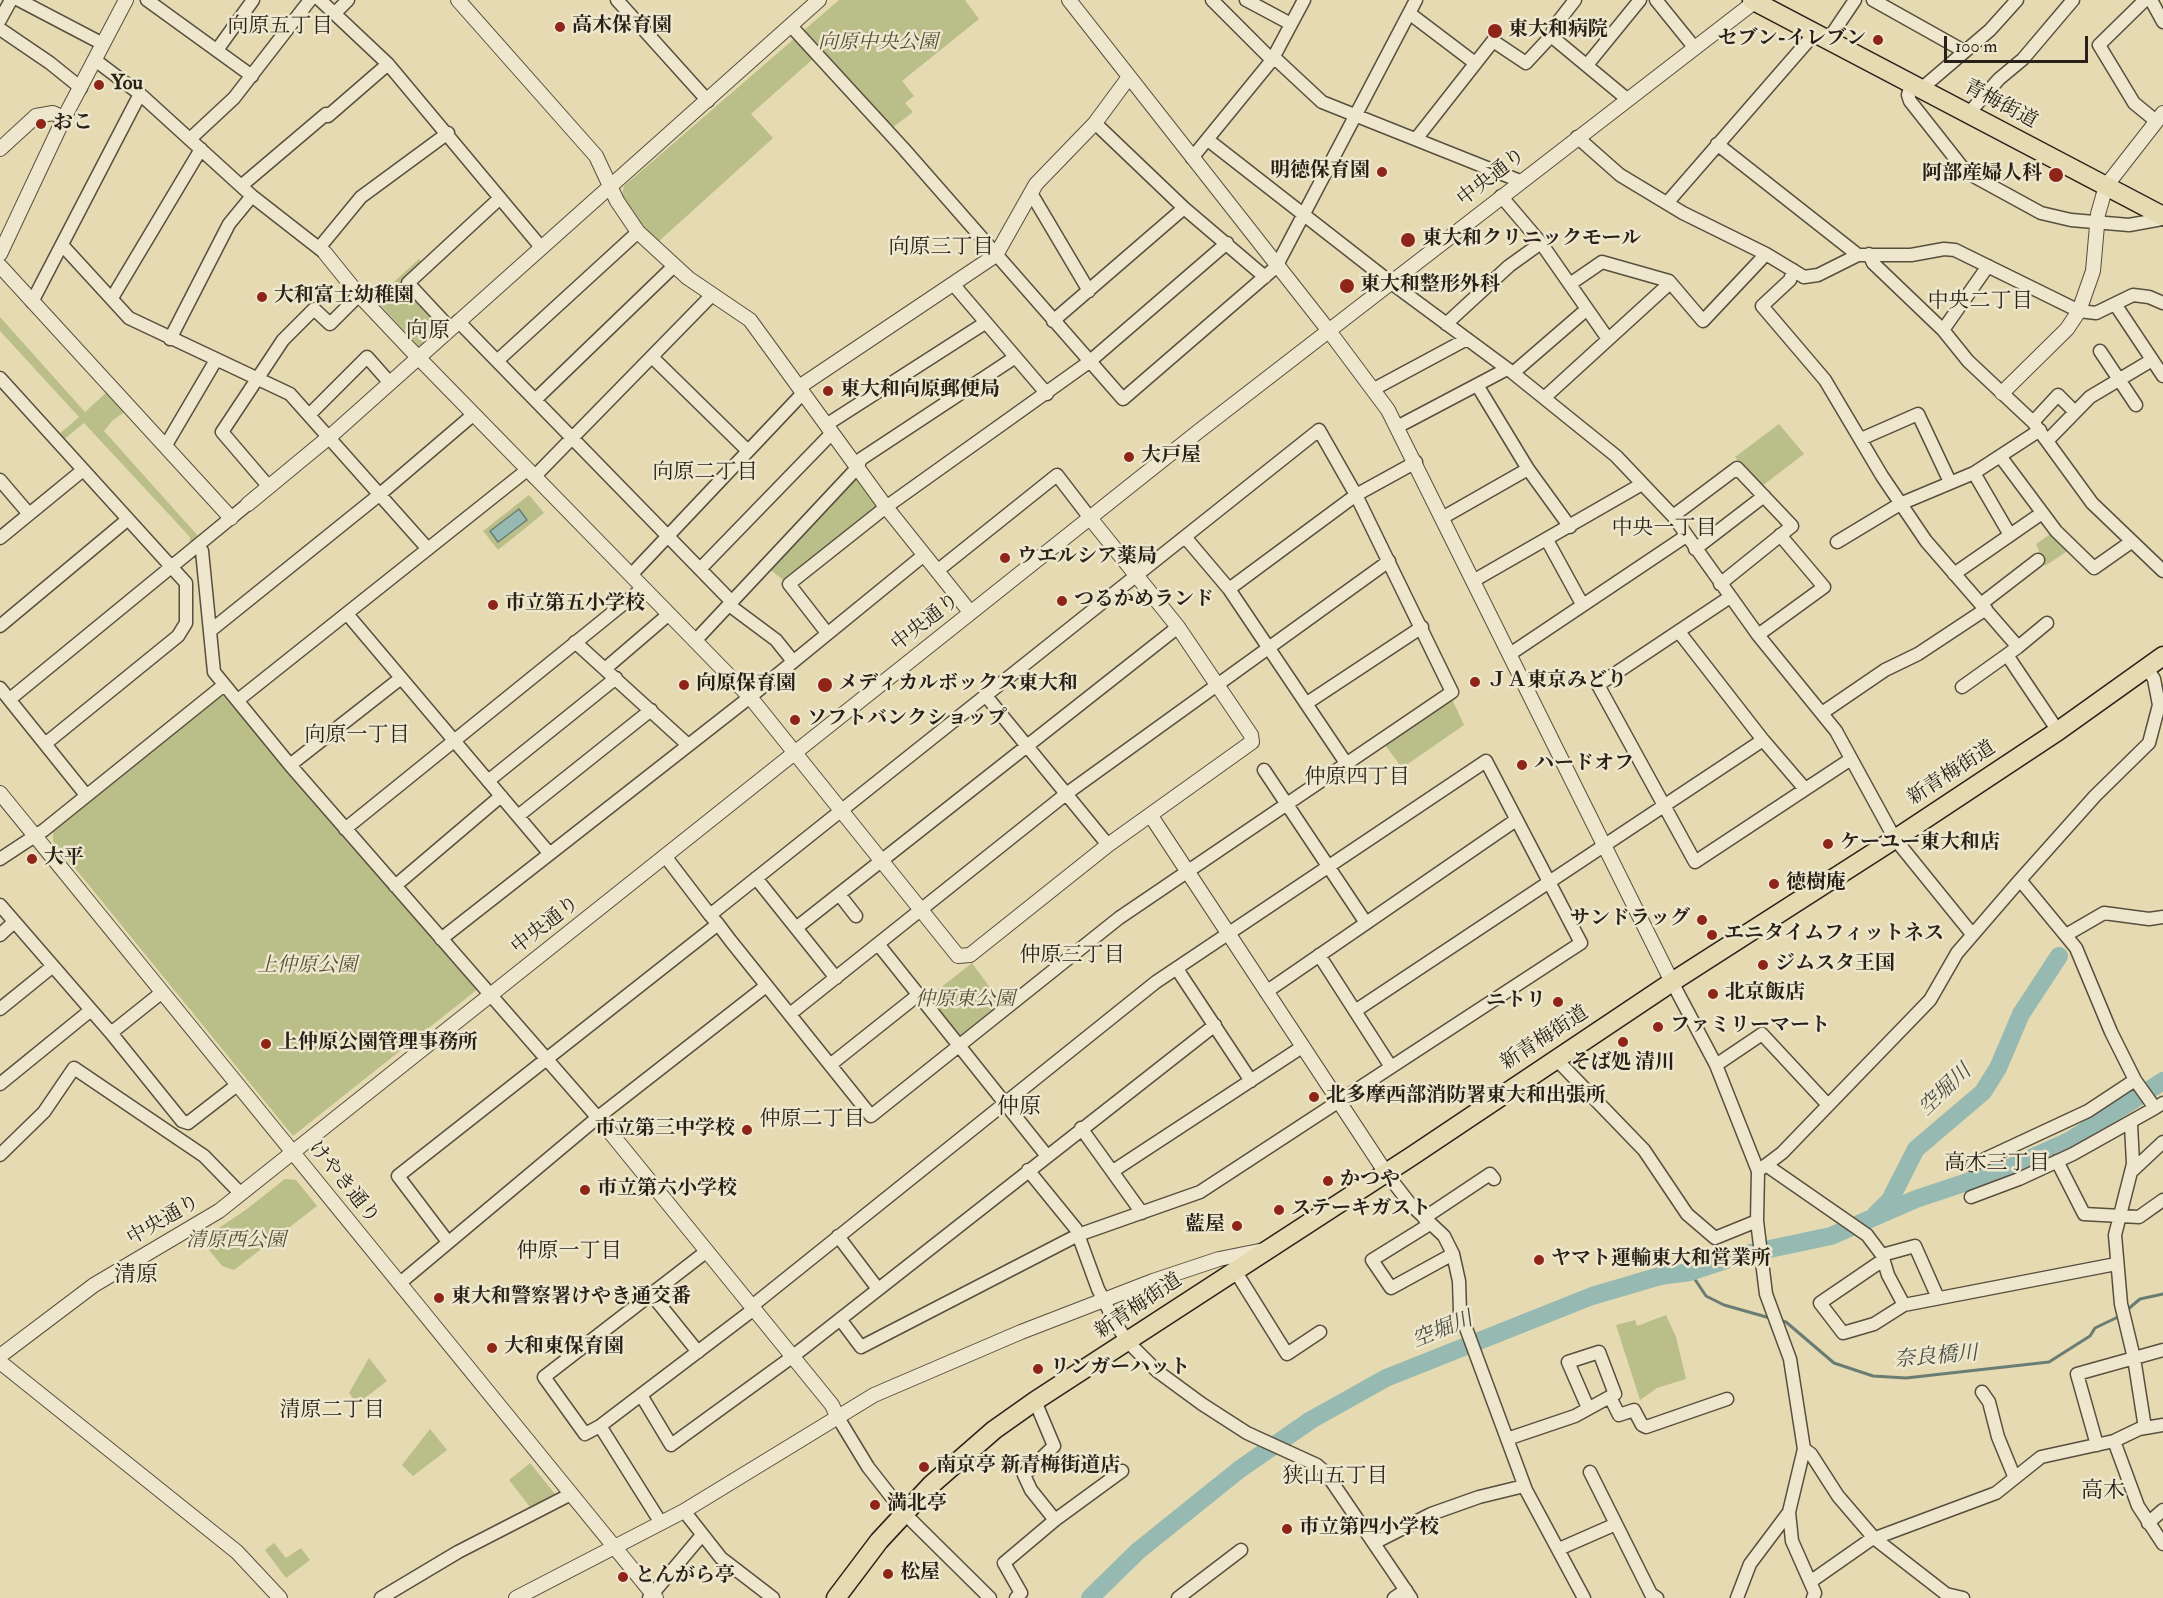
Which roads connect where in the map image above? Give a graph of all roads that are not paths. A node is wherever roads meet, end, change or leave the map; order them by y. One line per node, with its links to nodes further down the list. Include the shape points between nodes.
1 (11, 0): 29 (street)
2 (19, 0): 36 (street)
3 (126, 0): 36 (street)
4 (147, 0): 38 (street)
5 (253, 0): 38 (street)
6 (310, 0): 45 (street)
7 (320, 0): 27 (street)
8 (348, 0): 27 (street)
9 (458, 0): 67 (street, via 575,130)
10 (617, 0): 51 (street)
11 (819, 0): 32 (street)
12 (1069, 0): 46 (street)
13 (1212, 0): 41 (street)
14 (1246, 0): 31 (street)
15 (1304, 0): 31 (street)
16 (1416, 0): 28 (street)
17 (1575, 0): 34 (street)
18 (1640, 0): 44 (street)
19 (1656, 0): 37 (street)
20 (1755, 0): 35 (main road, 青梅街道); 37 (street, 中央通り)
21 (1855, 0): 35 (street)
22 (1873, 0): 39 (street)
23 (2017, 0): 39 (street)
24 (2073, 0): 52 (street, via 2024,59 1999,79)
25 (2145, 0): 54 (street, via 2099,45 2134,103)
26 (2151, 0): 30 (street)
27 (336, 12): 43 (street)
28 (1409, 13): 42 (street); 53 (street)
29 (0, 20)
30 (2163, 22)
31 (1291, 24): 41 (street)
32 (791, 26): 51 (street); 88 (street)
33 (0, 29): 48 (street)
34 (1551, 36): 42 (street, via 1526,63 1493,41); 44 (street)
35 (1822, 37): 47 (main road, 青梅街道); 62 (street)
36 (103, 44): 40 (street)
37 (1694, 47): 50 (street, 中央通り)
38 (217, 50): 45 (street)
39 (1964, 51): 47 (street)
40 (95, 60): 48 (street); 49 (street)
41 (1272, 60): 53 (street, via 1278,61 1322,102); 61 (street)
42 (1475, 63): 60 (street)
43 (388, 64): 57 (street); 68 (street)
44 (1587, 65): 50 (street)
45 (252, 76): 59 (street)
46 (1130, 77): 56 (street); 65 (street)
47 (1916, 86): 52 (main road, 青梅街道); 78 (street, via 1908,95 1910,101 1966,172 2041,213)
48 (81, 87): 55 (street)
49 (140, 94): 59 (street); 82 (street)
50 (1627, 99): 58 (street, 中央通り)
51 (708, 101): 67 (street)
52 (1968, 114): 69 (main road, 青梅街道)
53 (1356, 115): 60 (street); 76 (street)
54 (2159, 117): 69 (street)
55 (64, 118): 63 (street, via 53,113 36,116); 85 (street)
56 (1095, 123): 70 (street); 75 (street)
57 (448, 133): 73 (street); 84 (street, via 361,197)
58 (1576, 137): 66 (street, 中央通り); 74 (street, via 1620,175)
59 (190, 139): 64 (street)
60 (1416, 139): 66 (street)
61 (1208, 140): 65 (street); 76 (street)
62 (1717, 144): 74 (street); 87 (street)
63 (0, 149)
64 (201, 149): 68 (street); 102 (street)
65 (1192, 158): 92 (street)
66 (1520, 181): 72 (street, 中央通り)
67 (612, 185): 79 (street, via 617,201); 83 (street)
68 (240, 186): 71 (street)
69 (2106, 186): 77 (main road, 青梅街道); 78 (street)
70 (1031, 193): 88 (street); 99 (street)
71 (252, 196): 84 (street); 114 (street, via 229,224)
72 (1501, 196): 81 (street); 95 (street, 中央通り)
73 (500, 198): 83 (street); 110 (street, via 408,283)
74 (1667, 203): 86 (street)
75 (1184, 208): 80 (street); 99 (street)
76 (1304, 214): 92 (street); 95 (street)
77 (2163, 217): 78 (street, via 2129,225)
78 (2096, 223): 107 (street, via 2092,271)
79 (638, 232): 90 (street); 123 (street)
80 (1227, 243): 94 (street); 124 (street)
81 (1541, 243): 98 (street); 111 (street, via 1509,266)
82 (63, 246): 102 (street); 103 (street)
83 (540, 246): 110 (street)
84 (322, 250): 101 (street)
85 (0, 254)
86 (1766, 254): 93 (street); 96 (street, via 1702,321)
87 (1864, 254): 91 (street, via 1911,255 1955,250); 93 (street, via 1810,277); 112 (street)
88 (996, 255): 97 (street); 108 (street)
89 (0, 266): 103 (street)
90 (674, 266): 100 (street); 137 (street)
91 (1988, 266): 107 (street); 112 (street)
92 (1276, 267): 94 (street); 113 (street)
93 (1793, 270): 147 (street, via 1790,280 1762,306 1826,380)
94 (1265, 277): 124 (street, via 1123,399)
95 (1390, 282): 111 (street); 113 (street, 中央通り)
96 (1670, 283): 98 (street, via 1602,262); 116 (street)
97 (953, 284): 109 (street); 133 (street)
98 (1570, 284): 106 (street)
99 (1089, 291): 108 (street)
100 (712, 295): 118 (street); 133 (street, via 750,320)
101 (359, 296): 119 (street); 128 (street, via 330,324 314,309 283,340)
102 (112, 298): 114 (street, via 129,318)
103 (32, 302): 148 (street)
104 (2115, 304): 105 (street, via 2133,295); 107 (street, via 2096,313); 122 (street)
105 (2161, 304)
106 (1587, 309): 116 (street); 125 (street)
107 (2079, 311): 134 (street, via 2067,329)
108 (1053, 321): 124 (street)
109 (985, 323): 120 (street); 143 (street)
110 (454, 324): 119 (street); 123 (street)
111 (1446, 324): 115 (street)
112 (1943, 330): 134 (street)
113 (1329, 331): 132 (street); 171 (street, 中央通り)
114 (170, 339): 121 (street)
115 (1467, 339): 125 (street); 132 (street)
116 (1608, 339): 136 (street)
117 (2100, 351): 129 (street)
118 (652, 357): 146 (street); 149 (street)
119 (418, 358): 130 (street); 141 (street)
120 (1014, 358): 135 (street); 152 (street, via 861,459)
121 (216, 360): 128 (street); 148 (street)
122 (2152, 360): 126 (street); 129 (street)
123 (497, 361): 137 (street)
124 (1089, 362): 135 (street)
125 (1510, 371): 131 (street); 136 (street)
126 (2163, 375)
127 (0, 378): 154 (street)
128 (255, 379): 140 (street, via 282,388); 160 (street, via 222,432)
129 (2119, 380): 138 (street); 139 (street, via 2090,397)
130 (390, 383): 140 (street, via 367,357); 145 (street)
131 (1477, 385): 142 (street); 153 (street)
132 (1374, 389): 142 (street)
133 (801, 390): 143 (street); 149 (street)
134 (2002, 393): 144 (street)
135 (1047, 394): 166 (street)
136 (1544, 399): 159 (street, via 1616,456)
137 (535, 400): 146 (street)
138 (2136, 405)
139 (2075, 412): 144 (street); 144 (street, via 2058,396)
140 (310, 414): 145 (street)
141 (474, 414): 156 (street); 161 (street)
142 (1398, 427): 151 (street)
143 (829, 429): 152 (street); 191 (street)
144 (2040, 431): 150 (street); 183 (street, via 2092,503)
145 (328, 438): 160 (street); 161 (street)
146 (573, 438): 156 (street); 178 (street)
147 (1861, 439): 158 (street, via 1918,414); 165 (street)
148 (166, 446): 170 (street)
149 (748, 451): 178 (street)
150 (2000, 456): 155 (street); 167 (street)
151 (1416, 462): 162 (street); 172 (street)
152 (857, 468): 166 (street); 202 (street)
153 (1528, 469): 172 (street); 174 (street)
154 (82, 470): 168 (street); 173 (street)
155 (1974, 473): 158 (street); 176 (street)
156 (531, 474): 185 (street); 195 (street)
157 (0, 480): 168 (street)
158 (1950, 482): 165 (street)
159 (1642, 484): 169 (street); 174 (street)
160 (269, 487): 164 (street)
161 (379, 495): 185 (street); 212 (street)
162 (1356, 495): 179 (street, via 1319,430); 189 (street); 200 (street)
163 (1764, 496): 169 (street, via 1737,468); 175 (street, via 1792,526); 186 (street)
164 (248, 504): 170 (street)
165 (1900, 504): 182 (street); 194 (street)
166 (886, 507): 187 (street); 214 (street, via 789,584)
167 (2042, 513): 176 (street); 183 (street, via 2094,568)
168 (29, 514): 180 (street)
169 (1673, 516): 177 (street)
170 (231, 518): 184 (street)
171 (1090, 518): 192 (street, via 1057,475); 196 (street); 205 (street, 中央通り)
172 (1442, 518): 197 (street)
173 (127, 520): 190 (street); 209 (street)
174 (1570, 527): 181 (street)
175 (1780, 535): 198 (street); 215 (street, via 1824,587)
176 (2010, 535): 194 (street)
177 (1686, 536): 186 (street); 203 (street)
178 (669, 537): 191 (street); 195 (street)
179 (1185, 537): 196 (street); 200 (street)
180 (0, 538)
181 (1547, 540): 197 (street); 203 (street)
182 (1836, 542)
183 (2131, 542): 193 (street)
184 (198, 545): 190 (street); 212 (street, via 202,551)
185 (428, 549): 207 (street)
186 (1695, 549): 198 (street)
187 (924, 555): 192 (street); 214 (street)
188 (2038, 560): 204 (street)
189 (1389, 561): 211 (street); 219 (street)
190 (171, 567): 234 (street); 242 (street, via 186,584 186,623 178,636)
191 (700, 569): 202 (street)
192 (937, 571): 205 (street)
193 (2163, 571)
194 (1954, 574): 204 (street)
195 (631, 575): 199 (street)
196 (1138, 575): 210 (street); 232 (street)
197 (1473, 581): 220 (street)
198 (1720, 584): 201 (street)
199 (643, 588): 206 (street); 217 (street)
200 (1229, 589): 219 (street)
201 (1730, 597): 213 (street); 215 (street)
202 (730, 603): 216 (street); 223 (street, via 776,640)
203 (1582, 604): 220 (street)
204 (1984, 607): 218 (street); 238 (street, via 1918,654 1885,670)
205 (970, 612): 245 (street, 中央通り)
206 (669, 614): 216 (street); 225 (street)
207 (348, 615): 226 (street); 235 (street)
208 (2047, 623): 218 (street)
209 (0, 626)
210 (1178, 627): 229 (street); 244 (street)
211 (1422, 627): 236 (street); 247 (street, via 1452,692)
212 (210, 631): 228 (street, via 213,672)
213 (1679, 632): 240 (street); 257 (street, via 1598,685)
214 (827, 633): 223 (street)
215 (1758, 635): 238 (street)
216 (695, 641): 233 (street)
217 (575, 642): 225 (street); 241 (street)
218 (2018, 647): 221 (street)
219 (1271, 649): 229 (street); 236 (street)
220 (1510, 654): 266 (street)
221 (2007, 656): 230 (street); 239 (street)
222 (2163, 656): 224 (main road, 新青梅街道)
223 (792, 660): 233 (street)
224 (2147, 668): 239 (main road, 新青梅街道); 274 (street, via 2154,679 2159,705 2149,743)
225 (606, 669): 227 (street)
226 (401, 678): 241 (street); 248 (street)
227 (616, 678): 237 (street); 250 (street)
228 (224, 685): 235 (street); 254 (street)
229 (1218, 685): 253 (street); 260 (street, via 1252,742)
230 (1962, 687)
231 (0, 688): 234 (street)
232 (986, 696): 244 (street); 258 (street)
233 (750, 697): 243 (street); 245 (street)
234 (10, 699): 242 (street)
235 (238, 700): 248 (street)
236 (1307, 703): 247 (street)
237 (651, 710): 243 (street); 259 (street)
238 (1822, 713): 246 (street)
239 (2058, 731): 264 (main road, 新青梅街道)
240 (1763, 740): 251 (street); 257 (street)
241 (454, 741): 250 (street); 262 (street)
242 (45, 744): 254 (street)
243 (687, 744): 267 (street)
244 (1025, 745): 253 (street); 270 (street)
245 (794, 753): 258 (street); 268 (street, 中央通り)
246 (1851, 759): 251 (street); 264 (street)
247 (1346, 763): 256 (street)
248 (290, 765): 262 (street)
249 (1264, 770): 256 (street)
250 (488, 781): 255 (street)
251 (1805, 789): 257 (street, via 1695,862)
252 (0, 793): 263 (street, けやき通り)
253 (1066, 794): 265 (street); 279 (street)
254 (86, 795): 263 (street)
255 (501, 796): 259 (street); 276 (street)
256 (1286, 804): 271 (street); 272 (street)
257 (1664, 807): 266 (street)
258 (841, 811): 270 (street); 273 (street)
259 (518, 816): 267 (street)
260 (1151, 816): 265 (street); 272 (street)
261 (1516, 820): 271 (street, via 1486,761); 275 (street); 284 (street)
262 (345, 829): 276 (street)
263 (36, 836): 269 (street); 299 (street, けやき通り)
264 (1895, 839): 287 (street); 296 (main road, 新青梅街道)
265 (1108, 845): 279 (street, via 964,957 954,953)
266 (1604, 846): 275 (street); 296 (street)
267 (549, 853): 290 (street)
268 (665, 856): 282 (street); 300 (street, 中央通り)
269 (0, 859)
270 (881, 860): 277 (street); 279 (street)
271 (1328, 866): 284 (street); 286 (street)
272 (1186, 870): 286 (street); 308 (street)
273 (756, 878): 282 (street); 285 (street)
274 (2020, 880): 287 (street); 289 (street)
275 (1549, 883): 304 (street); 314 (street, via 1581,943)
276 (395, 886): 290 (street)
277 (839, 894): 280 (street); 285 (street)
278 (0, 905): 283 (street)
279 (920, 910): 291 (street)
280 (856, 916)
281 (2163, 917): 289 (street, via 2104,913)
282 (714, 919): 297 (street); 310 (street)
283 (14, 922): 288 (street); 293 (street)
284 (1366, 923): 292 (street)
285 (796, 928): 295 (street)
286 (1228, 934): 294 (street); 298 (street)
287 (1972, 934): 321 (street, via 1930,999)
288 (0, 935)
289 (2066, 935): 316 (street, via 2076,948)
290 (441, 939): 300 (street)
291 (878, 944): 295 (street); 301 (street)
292 (1319, 956): 298 (street); 304 (street)
293 (53, 966): 302 (street); 303 (street)
294 (1177, 969): 306 (street); 320 (street)
295 (836, 978): 305 (street)
296 (1672, 982): 311 (main road, 新青梅街道); 313 (street)
297 (766, 986): 305 (street); 323 (street)
298 (1266, 992): 309 (street)
299 (161, 993): 307 (street); 318 (street, けやき通り)
300 (490, 995): 310 (street); 327 (street, 中央通り)
301 (918, 996): 308 (street); 312 (street)
302 (0, 1009)
303 (91, 1010): 307 (street); 317 (street)
304 (1355, 1011): 314 (street)
305 (790, 1014): 312 (street)
306 (1215, 1025): 315 (street); 325 (street)
307 (111, 1033): 318 (street, via 182,1121 188,1123)
308 (957, 1045): 312 (street, via 871,1116); 320 (street)
309 (1302, 1047): 315 (street); 319 (street)
310 (545, 1059): 323 (street); 347 (street, via 398,1176)
311 (1556, 1059): 336 (main road, 新青梅街道); 344 (street, via 1644,1150 1687,1214 1715,1238)
312 (830, 1065)
313 (1716, 1065): 321 (street, via 1762,1034); 332 (street)
314 (1391, 1067): 319 (street)
315 (1251, 1081): 335 (street)
316 (2136, 1081): 322 (street); 331 (street, via 2088,1111)
317 (0, 1084)
318 (237, 1085): 327 (street, けやき通り)
319 (1338, 1102): 336 (street); 341 (street, via 1200,1191)
320 (1005, 1104): 329 (street); 346 (street)
321 (1828, 1105): 332 (street)
322 (2157, 1105): 324 (street)
323 (601, 1122): 347 (street); 349 (street)
324 (2131, 1124): 330 (street); 334 (street)
325 (1081, 1128): 329 (street); 335 (street)
326 (2163, 1142): 334 (street)
327 (292, 1152): 338 (street, 中央通り); 354 (street, けやき通り)
328 (0, 1155): 338 (street, via 44,1112 74,1068 204,1156)
329 (1047, 1156): 333 (street)
330 (2057, 1161): 339 (street); 342 (street, via 2084,1214)
331 (1972, 1165)
332 (1762, 1168): 344 (street); 351 (street, via 1868,1235)
333 (1028, 1170): 345 (street); 355 (street)
334 (2132, 1171): 342 (street)
335 (1113, 1172): 341 (street)
336 (1386, 1173): 343 (street); 348 (main road, 新青梅街道)
337 (1494, 1179): 343 (street, via 1490,1174)
338 (241, 1194): 366 (street, 中央通り, via 94,1286)
339 (1971, 1197)
340 (2163, 1200): 342 (street, via 2139,1217)
341 (1142, 1213): 345 (street)
342 (2118, 1216): 352 (street)
343 (1427, 1221): 350 (street, via 1444,1236); 350 (street, via 1372,1260 1391,1288)
344 (1757, 1227): 383 (street, via 1770,1308 1790,1359)
345 (1078, 1235): 358 (street); 361 (street, via 861,1347)
346 (838, 1236): 355 (street); 360 (street)
347 (448, 1242): 354 (street)
348 (1264, 1250): 353 (main road, 新青梅街道); 358 (street, via 1219,1258)
349 (707, 1251): 356 (street); 360 (street)
350 (1453, 1254): 380 (street, via 1460,1312)
351 (1882, 1258): 357 (street, via 1915,1246); 359 (street); 359 (street, via 1820,1303 1842,1333 1874,1324)
352 (2116, 1264): 357 (street); 368 (street)
353 (1234, 1269): 362 (street, via 1287,1354); 363 (main road, 新青梅街道)
354 (400, 1283): 388 (street, けやき通り)
355 (878, 1289): 361 (street)
356 (652, 1294): 365 (street); 378 (street, via 544,1377 585,1434)
357 (1938, 1298): 359 (street)
358 (1105, 1300): 363 (street); 376 (street, via 874,1395)
359 (1904, 1305)
360 (753, 1307): 365 (street); 367 (street)
361 (840, 1319): 367 (street)
362 (1320, 1332)
363 (1128, 1342): 374 (main road, 新青梅街道); 399 (street, via 1157,1371 1202,1404 1326,1473)
364 (2163, 1350): 368 (street)
365 (698, 1352): 371 (street)
366 (0, 1356)
367 (792, 1357): 371 (street, via 671,1445); 376 (street)
368 (2134, 1358): 379 (street); 382 (street, via 2077,1374)
369 (0, 1362): 408 (street, via 237,1552)
370 (1982, 1392): 386 (street)
371 (640, 1395): 378 (street)
372 (1610, 1397): 373 (street, via 1619,1415 1634,1410 1647,1427); 375 (street); 375 (street, via 1615,1394 1599,1352 1568,1362)
373 (1727, 1399)
374 (1035, 1401): 392 (main road, 新青梅街道, via 974,1447); 393 (street, via 1054,1446 1024,1475 1030,1490)
375 (1588, 1408): 380 (street)
376 (837, 1416): 390 (street); 392 (street, via 868,1467)
377 (2163, 1425): 379 (street)
378 (600, 1426): 394 (street)
379 (2145, 1428): 381 (street)
380 (1507, 1439): 387 (street)
381 (2114, 1441): 382 (street); 395 (street)
382 (2097, 1445): 386 (street, via 2041,1457)
383 (1804, 1449): 391 (street); 398 (street)
384 (1122, 1471): 393 (street)
385 (1590, 1472): 396 (street)
386 (2014, 1476): 398 (street, via 1996,1493)
387 (1524, 1486): 399 (street, via 1431,1514); 402 (street)
388 (571, 1494): 401 (street, けやき通り); 409 (street, via 458,1552)
389 (2163, 1510): 395 (street)
390 (684, 1511): 394 (street); 397 (street)
391 (1789, 1512): 404 (street, via 1792,1541); 418 (street, via 1750,1564)
392 (903, 1513): 406 (street); 412 (main road, 新青梅街道)
393 (1055, 1520): 413 (street, via 1004,1563 1022,1593)
394 (661, 1523): 401 (street)
395 (2148, 1523): 400 (street)
396 (1616, 1524): 402 (street); 417 (street, via 1651,1594)
397 (702, 1535): 407 (street); 411 (street, via 721,1558)
398 (1874, 1538): 404 (street); 419 (street, via 1946,1594)
399 (1376, 1542): 405 (street)
400 (2163, 1544)
401 (615, 1545): 407 (street, けやき通り); 410 (street)
402 (1559, 1549): 416 (street)
403 (1241, 1550): 414 (street)
404 (1814, 1593)
405 (1409, 1594): 415 (street)
406 (982, 1595)
407 (653, 1596)
408 (280, 1598)
409 (381, 1598)
410 (516, 1598)
411 (772, 1598)
412 (836, 1598)
413 (1016, 1598)
414 (1178, 1598)
415 (1394, 1598)
416 (1584, 1598)
417 (1657, 1598)
418 (1737, 1598)
419 (1963, 1598)

